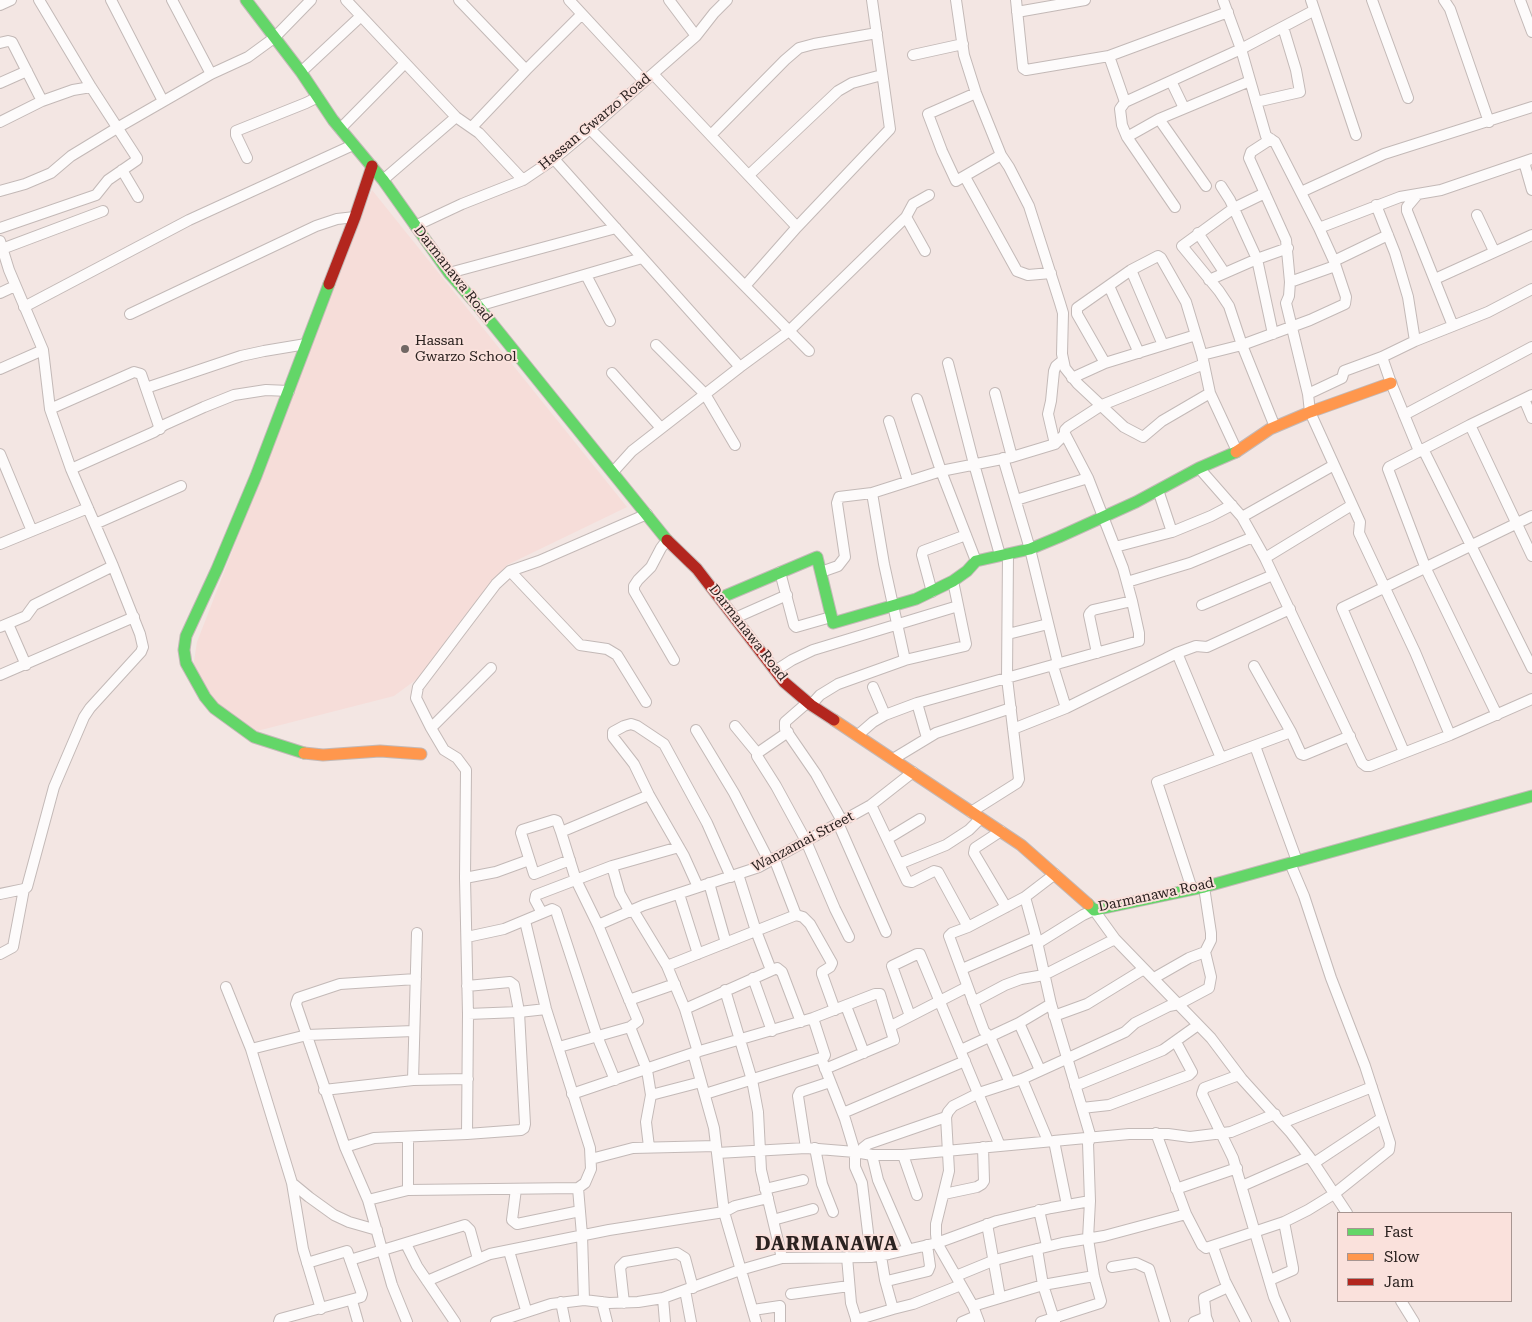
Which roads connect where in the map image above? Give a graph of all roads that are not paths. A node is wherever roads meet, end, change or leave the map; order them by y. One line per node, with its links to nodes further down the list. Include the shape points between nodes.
1 (11, 0): 21 (street)
2 (39, 0): 47 (street)
3 (111, 0): 52 (street)
4 (172, 0): 40 (street)
5 (246, 0): 30 (street, Darmanawa Road)
6 (311, 0): 30 (street)
7 (346, 0): 25 (street)
8 (459, 0): 37 (street)
9 (570, 0): 24 (street)
10 (669, 0): 29 (street)
11 (872, 0): 28 (street)
12 (956, 0): 32 (street)
13 (1016, 0): 23 (street)
14 (1085, 0): 23 (street)
15 (1311, 0): 22 (street)
16 (1372, 0): 50 (street)
17 (1444, 0): 60 (street, via 1450,9)
18 (1520, 0): 26 (street)
19 (723, 2): 29 (street, Hassan Gwarzo Road)
20 (1226, 3): 33 (street); 35 (street)
21 (0, 6)
22 (1313, 11): 27 (street); 66 (street)
23 (1017, 12): 35 (street, via 1024,69)
24 (582, 14): 37 (street); 43 (street)
25 (362, 16): 36 (street); 39 (street)
26 (1531, 25)
27 (1283, 27): 33 (street); 54 (street, via 1300,92)
28 (878, 33): 42 (street); 67 (street, via 799,48)
29 (696, 36): 41 (street, Hassan Gwarzo Road)
30 (274, 38): 39 (street, Darmanawa Road); 40 (street, via 248,57)
31 (0, 43): 38 (street, via 12,42)
32 (963, 44): 34 (street); 48 (street)
33 (1241, 49): 44 (street); 45 (street)
34 (913, 55)
35 (1109, 56): 53 (street)
36 (405, 63): 57 (street); 63 (street)
37 (526, 70): 61 (street)
38 (27, 71): 46 (street); 51 (street)
39 (301, 72): 49 (street, Darmanawa Road)
40 (211, 74): 52 (street)
41 (653, 74): 43 (street, Hassan Gwarzo Road); 67 (street)
42 (882, 75): 76 (street, via 852,83 838,91); 97 (street, via 890,129)
43 (644, 81): 64 (street, Hassan Gwarzo Road)
44 (1171, 81): 53 (street); 56 (street)
45 (1250, 81): 54 (street); 56 (street)
46 (0, 83)
47 (91, 87): 51 (street); 62 (street)
48 (976, 93): 70 (street); 77 (street, via 928,114 955,180)
49 (318, 97): 63 (street, Darmanawa Road); 71 (street, via 236,130)
50 (1408, 98)
51 (42, 101): 59 (street)
52 (163, 101): 62 (street)
53 (1125, 102): 68 (street, via 1120,109 1120,117)
54 (1256, 102): 65 (street)
55 (1532, 107): 60 (street)
56 (1184, 108): 58 (street)
57 (456, 117): 61 (street); 78 (street)
58 (1159, 119): 68 (street); 80 (street)
59 (0, 122)
60 (1489, 122): 85 (street, via 1384,154)
61 (472, 127): 79 (street)
62 (117, 128): 75 (street, via 137,159); 83 (street, via 71,156 51,173)
63 (340, 129): 69 (street, Darmanawa Road)
64 (590, 129): 72 (street, Hassan Gwarzo Road); 120 (street)
65 (1267, 134): 84 (street, via 1249,155); 85 (street, via 1275,142)
66 (1356, 134)
67 (711, 135): 76 (street)
68 (1127, 137): 90 (street)
69 (353, 145): 74 (street, Darmanawa Road); 125 (street, via 189,220)
70 (1001, 155): 77 (street); 114 (street, via 1029,206)
71 (247, 158)
72 (554, 159): 79 (street, Hassan Gwarzo Road); 99 (street)
73 (1528, 161): 82 (street); 87 (street)
74 (372, 166): 78 (street, Darmanawa Road); 95 (street)
75 (122, 170): 88 (street); 98 (street, via 96,195)
76 (749, 175): 97 (street)
77 (965, 176): 114 (street, via 1017,271 1028,275)
78 (383, 180): 96 (street, Darmanawa Road)
79 (522, 180): 96 (street, Hassan Gwarzo Road)
80 (1206, 186)
81 (1221, 186): 91 (street)
82 (1532, 190)
83 (0, 191)
84 (1265, 192): 91 (street); 105 (street)
85 (1301, 192): 100 (street)
86 (929, 195): 94 (street, via 913,204)
87 (1417, 195): 89 (street); 116 (street, via 1407,211)
88 (138, 197)
89 (1376, 205): 100 (street); 103 (street)
90 (1175, 207)
91 (1234, 208): 101 (street); 109 (street)
92 (103, 211): 104 (street)
93 (1477, 215): 107 (street)
94 (906, 216): 106 (street); 130 (street)
95 (355, 217): 126 (street, via 316,226); 134 (street)
96 (415, 226): 113 (street, Darmanawa Road)
97 (797, 227): 120 (street)
98 (0, 228)
99 (616, 228): 108 (street); 113 (street)
100 (1319, 228): 110 (street)
101 (1198, 233): 112 (street); 117 (street, via 1182,246)
102 (1532, 234): 107 (street)
103 (1388, 235): 110 (street); 133 (street, via 1408,297)
104 (1, 245): 119 (street)
105 (1288, 248): 109 (street); 118 (street)
106 (925, 250)
107 (1494, 252): 116 (street)
108 (642, 258): 115 (street); 147 (street)
109 (1257, 259): 112 (street); 131 (street)
110 (1334, 264): 118 (street); 129 (street, via 1346,297 1345,304)
111 (1131, 270): 121 (street); 132 (street, via 1155,257 1161,258 1186,302); 136 (street)
112 (1224, 272): 117 (street)
113 (449, 273): 124 (street, Darmanawa Road)
114 (1051, 273): 144 (street, via 1062,308)
115 (586, 275): 124 (street); 127 (street)
116 (1435, 279): 128 (street)
117 (1210, 280): 137 (street, via 1229,306)
118 (1290, 282): 129 (street, via 1286,303)
119 (15, 286): 123 (street); 125 (street)
120 (745, 286): 130 (street)
121 (1109, 286): 141 (street); 146 (street, via 1076,311)
122 (1532, 289): 128 (street)
123 (0, 293)
124 (478, 306): 182 (street, Darmanawa Road)
125 (24, 307): 139 (street)
126 (130, 314)
127 (610, 321)
128 (1453, 326): 133 (street)
129 (1291, 327): 131 (street); 157 (street)
130 (789, 331): 140 (street); 147 (street)
131 (1273, 334): 137 (street)
132 (1196, 335): 136 (street); 143 (street)
133 (1415, 341): 142 (street)
134 (306, 344): 152 (street, via 241,356); 153 (street)
135 (656, 345): 156 (street)
136 (1164, 345): 141 (street)
137 (1242, 345): 143 (street); 167 (street)
138 (1532, 347): 163 (street)
139 (43, 350): 148 (street); 161 (street)
140 (809, 351)
141 (1138, 353): 146 (street)
142 (1382, 357): 151 (street); 157 (street, via 1344,370 1342,378)
143 (1203, 360): 155 (street); 160 (street)
144 (1062, 361): 150 (street); 171 (street, via 1054,371 1048,411)
145 (948, 363): 177 (street)
146 (1105, 363): 150 (street)
147 (740, 367): 156 (street)
148 (0, 369)
149 (612, 373): 168 (street)
150 (1072, 378): 160 (street)
151 (1391, 383): 162 (street); 163 (street)
152 (146, 388): 161 (street, via 141,374 134,372); 169 (street)
153 (289, 391): 169 (street, via 266,390 234,395 204,406); 270 (street, via 186,636 186,662 214,708 254,737 304,753 322,755 380,751)
154 (995, 393): 176 (street)
155 (1210, 393): 160 (street, via 1155,426 1143,437 1124,427); 174 (street)
156 (705, 394): 168 (street); 172 (street)
157 (1308, 394): 162 (street)
158 (1528, 397): 164 (street); 166 (street)
159 (918, 399): 181 (street)
160 (1102, 405): 170 (street, via 1068,427)
161 (50, 409): 180 (street)
162 (1310, 412): 167 (street); 178 (street)
163 (1404, 415): 173 (street)
164 (1532, 418)
165 (889, 421): 184 (street)
166 (1470, 425): 173 (street); 197 (street)
167 (1275, 427): 174 (street)
168 (661, 428): 182 (street, via 632,451)
169 (160, 429): 180 (street)
170 (1065, 434): 171 (street); 183 (street)
171 (1055, 444): 176 (street)
172 (735, 445)
173 (1421, 450): 205 (street); 212 (street, via 1388,469)
174 (1237, 451): 179 (street)
175 (0, 454): 198 (street)
176 (1008, 457): 177 (street); 188 (street)
177 (974, 464): 181 (street); 207 (street)
178 (1334, 465): 190 (street); 195 (street)
179 (1199, 468): 186 (street); 189 (street)
180 (71, 469): 191 (street)
181 (941, 471): 184 (street); 200 (street)
182 (613, 472): 192 (street, Darmanawa Road)
183 (1088, 478): 188 (street); 194 (street)
184 (908, 482): 187 (street)
185 (181, 486): 196 (street)
186 (1158, 490): 194 (street); 199 (street)
187 (872, 493): 215 (street, via 837,499 845,557 838,566); 225 (street)
188 (1016, 500): 206 (street)
189 (1232, 505): 195 (street); 199 (street)
190 (1352, 505): 209 (street); 219 (street, via 1360,522 1358,533)
191 (88, 508): 196 (street); 198 (street)
192 (647, 514): 203 (street, Darmanawa Road); 213 (street)
193 (1532, 516): 197 (street)
194 (1103, 517): 204 (street); 206 (street)
195 (1242, 517): 201 (street)
196 (95, 524): 211 (street)
197 (1516, 524): 205 (street); 208 (street)
198 (32, 531): 202 (street)
199 (1172, 532): 204 (street)
200 (966, 535): 210 (street); 220 (street, via 923,551)
201 (1253, 537): 209 (street); 218 (street, via 1190,563)
202 (0, 544)
203 (674, 547): 222 (street, Darmanawa Road); 239 (street, via 661,548 651,567 634,586 634,591)
204 (1115, 547): 218 (street)
205 (1471, 547): 212 (street); 245 (street)
206 (1030, 549): 207 (street); 233 (street)
207 (1004, 555): 210 (street); 236 (street)
208 (1532, 556)
209 (1265, 558): 216 (street)
210 (976, 561): 217 (street)
211 (113, 566): 229 (street); 234 (street, via 34,605 28,615)
212 (1426, 568): 219 (street); 257 (street)
213 (510, 571): 251 (street, via 580,645 606,648 617,655); 259 (street, via 496,584 418,687 416,698)
214 (780, 572): 215 (street, via 817,557); 221 (street); 222 (street)
215 (821, 572): 230 (street)
216 (1273, 575): 226 (street); 228 (street)
217 (953, 581): 220 (street); 227 (street)
218 (1127, 582): 224 (street)
219 (1385, 588): 264 (street); 269 (street, via 1342,608)
220 (932, 592): 223 (street)
221 (787, 595): 230 (street, via 796,627); 232 (street)
222 (720, 598): 232 (street, Darmanawa Road)
223 (916, 600): 225 (street); 231 (street)
224 (1132, 601): 237 (street, via 1139,641); 237 (street, via 1090,613)
225 (892, 605): 230 (street, via 833,623); 235 (street)
226 (1202, 605)
227 (958, 606): 231 (street); 240 (street, via 965,646)
228 (1290, 609): 238 (street, via 1207,647 1196,646); 266 (street)
229 (134, 617): 241 (street); 300 (street, via 143,650 84,718 54,787 29,884)
230 (831, 617)
231 (921, 617): 235 (street)
232 (735, 618): 246 (street, Darmanawa Road)
233 (1048, 624): 236 (street); 242 (street)
234 (4, 625): 241 (street)
235 (896, 625): 240 (street); 246 (street, via 806,652)
236 (1008, 634): 248 (street)
237 (1097, 653): 242 (street)
238 (1177, 653): 255 (street); 272 (street)
239 (674, 660)
240 (905, 660): 252 (street, via 838,684)
241 (26, 665): 247 (street)
242 (1055, 665): 248 (street); 255 (street)
243 (1254, 666): 263 (street)
244 (491, 668): 259 (street)
245 (1532, 668)
246 (775, 671): 252 (street, Darmanawa Road)
247 (0, 675)
248 (1007, 678): 253 (street); 254 (street)
249 (873, 687): 256 (street)
250 (1532, 699): 257 (street)
251 (646, 702)
252 (810, 703): 262 (street, via 785,722); 265 (street, Darmanawa Road)
253 (917, 703): 256 (street); 267 (street)
254 (1011, 708): 260 (street); 267 (street)
255 (1066, 708): 260 (street)
256 (885, 715): 265 (street)
257 (1497, 715): 264 (street)
258 (736, 726): 271 (street)
259 (431, 728): 295 (street, via 444,750 457,758 466,770)
260 (1013, 729): 278 (street, via 1018,781)
261 (696, 730): 289 (street)
262 (788, 732): 271 (street); 281 (street, via 816,774)
263 (1291, 732): 266 (street, via 1302,755); 268 (street)
264 (1450, 735): 269 (street)
265 (858, 736): 273 (street, Darmanawa Road)
266 (1350, 736): 269 (street, via 1362,764 1366,766)
267 (927, 738): 273 (street)
268 (1255, 746): 272 (street); 290 (street)
269 (1404, 752)
270 (421, 754)
271 (758, 754): 285 (street)
272 (1221, 758): 299 (street, via 1158,782)
273 (893, 759): 274 (street, Darmanawa Road)
274 (913, 772): 277 (street, Wanzamai Street); 278 (street, Darmanawa Road)
275 (649, 795): 283 (street); 286 (street); 294 (street, via 634,764 613,736 613,732 624,726 637,726 664,744)
276 (1532, 796): 290 (street, Darmanawa Road)
277 (871, 806): 281 (street, Wanzamai Street); 284 (street)
278 (971, 812): 279 (street, Darmanawa Road)
279 (980, 819): 282 (street, Darmanawa Road); 291 (street, via 970,830 946,845)
280 (920, 820): 284 (street)
281 (840, 822): 285 (street, Wanzamai Street); 313 (street)
282 (1001, 831): 293 (street, Darmanawa Road); 304 (street, via 975,848 974,853)
283 (561, 832): 287 (street, via 556,820 522,830 520,833); 288 (street)
284 (887, 839): 291 (street)
285 (806, 840): 289 (street, Wanzamai Street); 316 (street)
286 (679, 847): 292 (street); 298 (street)
287 (529, 860): 288 (street, via 536,874); 295 (street, via 496,872)
288 (570, 860): 296 (street)
289 (771, 860): 294 (street, Wanzamai Street); 308 (street)
290 (1293, 862): 299 (street, Darmanawa Road); 383 (street, via 1331,978)
291 (899, 864): 311 (street, via 910,882 938,872)
292 (612, 866): 296 (street); 306 (street, via 620,894)
293 (1055, 874): 303 (street); 305 (street, Darmanawa Road)
294 (734, 876): 297 (street, Wanzamai Street); 312 (street)
295 (465, 878): 315 (street)
296 (576, 880): 307 (street, via 536,895); 310 (street)
297 (709, 883): 298 (street, Wanzamai Street); 319 (street)
298 (698, 887): 302 (street, Wanzamai Street)
299 (1198, 888): 305 (street, Darmanawa Road); 320 (street, via 1211,933)
300 (24, 889): 301 (street); 321 (street, via 13,947)
301 (0, 894)
302 (679, 894): 306 (street, Wanzamai Street); 322 (street)
303 (1025, 897): 304 (street); 318 (street)
304 (1006, 907): 311 (street)
305 (1094, 910): 317 (street); 318 (street)
306 (632, 911): 310 (street, Wanzamai Street); 323 (street)
307 (542, 914): 309 (street); 358 (street, via 552,909 556,911)
308 (796, 915): 312 (street); 345 (street, via 810,924 832,962 822,974)
309 (525, 921): 315 (street); 343 (street)
310 (598, 924): 336 (street)
311 (968, 927): 325 (street, via 949,936)
312 (756, 931): 319 (street); 326 (street)
313 (886, 932)
314 (417, 933): 330 (street)
315 (467, 937): 332 (street)
316 (849, 937)
317 (1115, 939): 324 (street); 327 (street)
318 (1037, 940): 325 (street); 327 (street)
319 (726, 943): 322 (street)
320 (1206, 952): 329 (street, via 1188,958); 340 (street, via 1210,986)
321 (0, 954)
322 (698, 954): 323 (street)
323 (668, 966): 331 (street)
324 (1144, 968): 329 (street); 348 (street, via 1087,1004)
325 (962, 969): 334 (street)
326 (772, 970): 328 (street); 350 (street, via 777,968 782,972)
327 (1044, 975): 338 (street, via 1005,985); 339 (street)
328 (754, 978): 335 (street); 356 (street)
329 (1154, 978): 340 (street)
330 (416, 979): 355 (street); 357 (street, via 340,984 298,998 297,1010)
331 (675, 984): 336 (street); 344 (street)
332 (467, 986): 342 (street, via 510,982 514,985); 346 (street)
333 (226, 987): 363 (street)
334 (967, 987): 337 (street); 338 (street)
335 (725, 990): 344 (street); 360 (street)
336 (629, 1000): 354 (street, via 638,1021)
337 (940, 1000): 347 (street); 347 (street, via 920,954 892,965); 364 (street)
338 (973, 1002): 359 (street, via 984,1031)
339 (1051, 1004): 348 (street); 351 (street)
340 (1179, 1004): 352 (street); 368 (street, via 1154,1013 1125,1032)
341 (846, 1006): 345 (street); 353 (street, via 880,994); 366 (street)
342 (518, 1009): 343 (street); 346 (street); 397 (street, via 526,1124 521,1130)
343 (546, 1009): 362 (street)
344 (685, 1009): 365 (street)
345 (835, 1010): 349 (street)
346 (468, 1014): 374 (street)
347 (910, 1016): 353 (street)
348 (1054, 1016): 368 (street)
349 (813, 1018): 350 (street); 367 (street, via 825,1055)
350 (801, 1022): 356 (street)
351 (1019, 1023): 359 (street); 372 (street)
352 (1198, 1025): 361 (street); 373 (street)
353 (891, 1026): 366 (street, via 894,1040)
354 (630, 1027): 358 (street); 371 (street)
355 (414, 1030): 357 (street); 376 (street)
356 (772, 1030): 360 (street)
357 (308, 1035): 363 (street); 384 (street)
358 (597, 1036): 362 (street); 377 (street)
359 (990, 1037): 364 (street); 381 (street)
360 (740, 1040): 365 (street); 378 (street)
361 (1176, 1042): 382 (street); 389 (street, via 1192,1072 1189,1075 1115,1104)
362 (559, 1047): 386 (street)
363 (250, 1050): 416 (street)
364 (961, 1050): 369 (street)
365 (696, 1053): 371 (street); 379 (street)
366 (864, 1053): 370 (street)
367 (821, 1058): 370 (street); 378 (street)
368 (1066, 1059): 372 (street); 382 (street)
369 (965, 1061): 385 (street); 390 (street)
370 (825, 1069): 380 (street)
371 (647, 1070): 377 (street); 388 (street)
372 (1040, 1070): 375 (street)
373 (1239, 1075): 391 (street); 396 (street, via 1202,1091)
374 (468, 1079): 376 (street); 397 (street)
375 (1022, 1079): 381 (street); 400 (street)
376 (414, 1080): 384 (street)
377 (615, 1080): 386 (street)
378 (752, 1080): 387 (street); 407 (street)
379 (702, 1082): 387 (street); 388 (street)
380 (830, 1082): 390 (street); 405 (street, via 800,1092 798,1096)
381 (1010, 1083): 385 (street)
382 (1075, 1086): 389 (street)
383 (1372, 1087): 393 (street); 394 (street)
384 (324, 1090): 402 (street)
385 (979, 1092): 392 (street, via 953,1106); 401 (street)
386 (572, 1094): 412 (street)
387 (705, 1094): 406 (street)
388 (651, 1095): 403 (street, via 646,1122)
389 (1082, 1108): 399 (street)
390 (843, 1113): 409 (street)
391 (1275, 1114): 394 (street); 396 (street, via 1241,1129)
392 (946, 1117): 408 (street); 409 (street, via 868,1144)
393 (1382, 1118): 413 (street); 424 (street, via 1389,1150)
394 (1282, 1123): 413 (street)
395 (1156, 1133): 396 (street, via 1190,1137); 399 (street); 420 (street)
396 (1221, 1133): 414 (street)
397 (467, 1134): 398 (street)
398 (408, 1137): 402 (street, via 374,1138); 421 (street)
399 (1091, 1138): 400 (street); 427 (street, via 1088,1143)
400 (1051, 1141): 401 (street); 428 (street)
401 (1000, 1146): 404 (street)
402 (345, 1147): 426 (street)
403 (650, 1147): 406 (street); 412 (street)
404 (983, 1147): 408 (street); 423 (street, via 982,1184)
405 (811, 1148): 407 (street); 409 (street); 433 (street)
406 (716, 1150): 407 (street); 432 (street)
407 (760, 1150): 422 (street)
408 (948, 1151): 411 (street); 423 (street, via 949,1170)
409 (858, 1152): 410 (street); 450 (street, via 855,1167 862,1183)
410 (872, 1155): 411 (street); 448 (street, via 878,1180)
411 (903, 1155): 425 (street)
412 (591, 1159): 418 (street, via 586,1183)
413 (1311, 1160): 417 (street); 424 (street)
414 (1237, 1168): 417 (street); 420 (street)
415 (803, 1180): 422 (street)
416 (292, 1182): 439 (street, via 334,1215); 456 (street)
417 (1242, 1186): 440 (street)
418 (578, 1188): 419 (street); 431 (street)
419 (516, 1189): 421 (street); 431 (street, via 512,1220 517,1224)
420 (1176, 1189): 435 (street)
421 (408, 1190): 426 (street)
422 (766, 1194): 432 (street); 436 (street)
423 (944, 1194): 444 (street)
424 (1334, 1194): 434 (street); 437 (street)
425 (917, 1195)
426 (368, 1200): 439 (street)
427 (1090, 1201): 428 (street); 442 (street)
428 (1067, 1205): 430 (street)
429 (813, 1209): 436 (street)
430 (1039, 1210): 438 (street); 445 (street)
431 (580, 1211): 441 (street)
432 (724, 1212): 441 (street); 458 (street)
433 (833, 1212)
434 (1346, 1212)
435 (1186, 1214): 442 (street); 446 (street, via 1203,1247)
436 (773, 1220): 452 (street)
437 (1284, 1222): 440 (street); 460 (street, via 1294,1268)
438 (987, 1224): 444 (street); 455 (street)
439 (376, 1230): 447 (street)
440 (1254, 1232): 446 (street); 460 (street)
441 (582, 1235): 449 (street); 471 (street)
442 (1088, 1239): 445 (street); 459 (street)
443 (406, 1244): 447 (street); 453 (street, via 465,1225 470,1230); 461 (street)
444 (932, 1244): 448 (street); 462 (street, via 928,1271); 463 (street)
445 (1042, 1247): 455 (street); 464 (street)
446 (1213, 1247): 466 (street)
447 (382, 1249): 454 (street); 487 (street)
448 (908, 1249): 450 (street)
449 (509, 1251): 453 (street); 479 (street)
450 (876, 1256): 451 (street); 462 (street)
451 (847, 1257): 452 (street); 465 (street)
452 (782, 1258): 458 (street)
453 (478, 1259): 461 (street)
454 (350, 1260): 456 (street, via 345,1250); 472 (street, via 362,1294)
455 (994, 1260): 463 (street); 469 (street)
456 (307, 1263): 478 (street)
457 (1112, 1267): 498 (street, via 1136,1264 1149,1269)
458 (740, 1270): 467 (street); 480 (street)
459 (1094, 1276): 464 (street); 483 (street, via 1100,1304)
460 (1270, 1280): 501 (street)
461 (427, 1281): 488 (street)
462 (887, 1281): 477 (street)
463 (958, 1281): 477 (street, via 913,1304); 481 (street)
464 (1043, 1285): 469 (street); 483 (street)
465 (849, 1286): 468 (street); 484 (street)
466 (1228, 1287): 482 (street, via 1205,1296); 500 (street)
467 (689, 1289): 470 (street); 476 (street, via 684,1258 677,1253 625,1262 620,1267); 493 (street)
468 (791, 1294)
469 (1000, 1297): 481 (street)
470 (663, 1298): 476 (street); 492 (street)
471 (584, 1300): 473 (street); 474 (street)
472 (352, 1301): 478 (street); 486 (street)
473 (562, 1302): 479 (street); 490 (street)
474 (602, 1302): 476 (street); 491 (street)
475 (1403, 1302): 502 (street)
476 (624, 1303)
477 (893, 1308): 484 (street)
478 (321, 1309): 485 (street, via 280,1319)
479 (526, 1310): 489 (street)
480 (753, 1310): 494 (street); 495 (street, via 780,1306)
481 (976, 1315): 496 (street)
482 (1207, 1319): 499 (street)
483 (1054, 1320): 497 (street)
484 (856, 1321)
485 (279, 1322)
486 (358, 1322)
487 (407, 1322)
488 (455, 1322)
489 (496, 1322)
490 (565, 1322)
491 (607, 1322)
492 (665, 1322)
493 (691, 1322)
494 (756, 1322)
495 (780, 1322)
496 (962, 1322)
497 (1041, 1322)
498 (1166, 1322)
499 (1194, 1322)
500 (1246, 1322)
501 (1285, 1322)
502 (1414, 1322)

